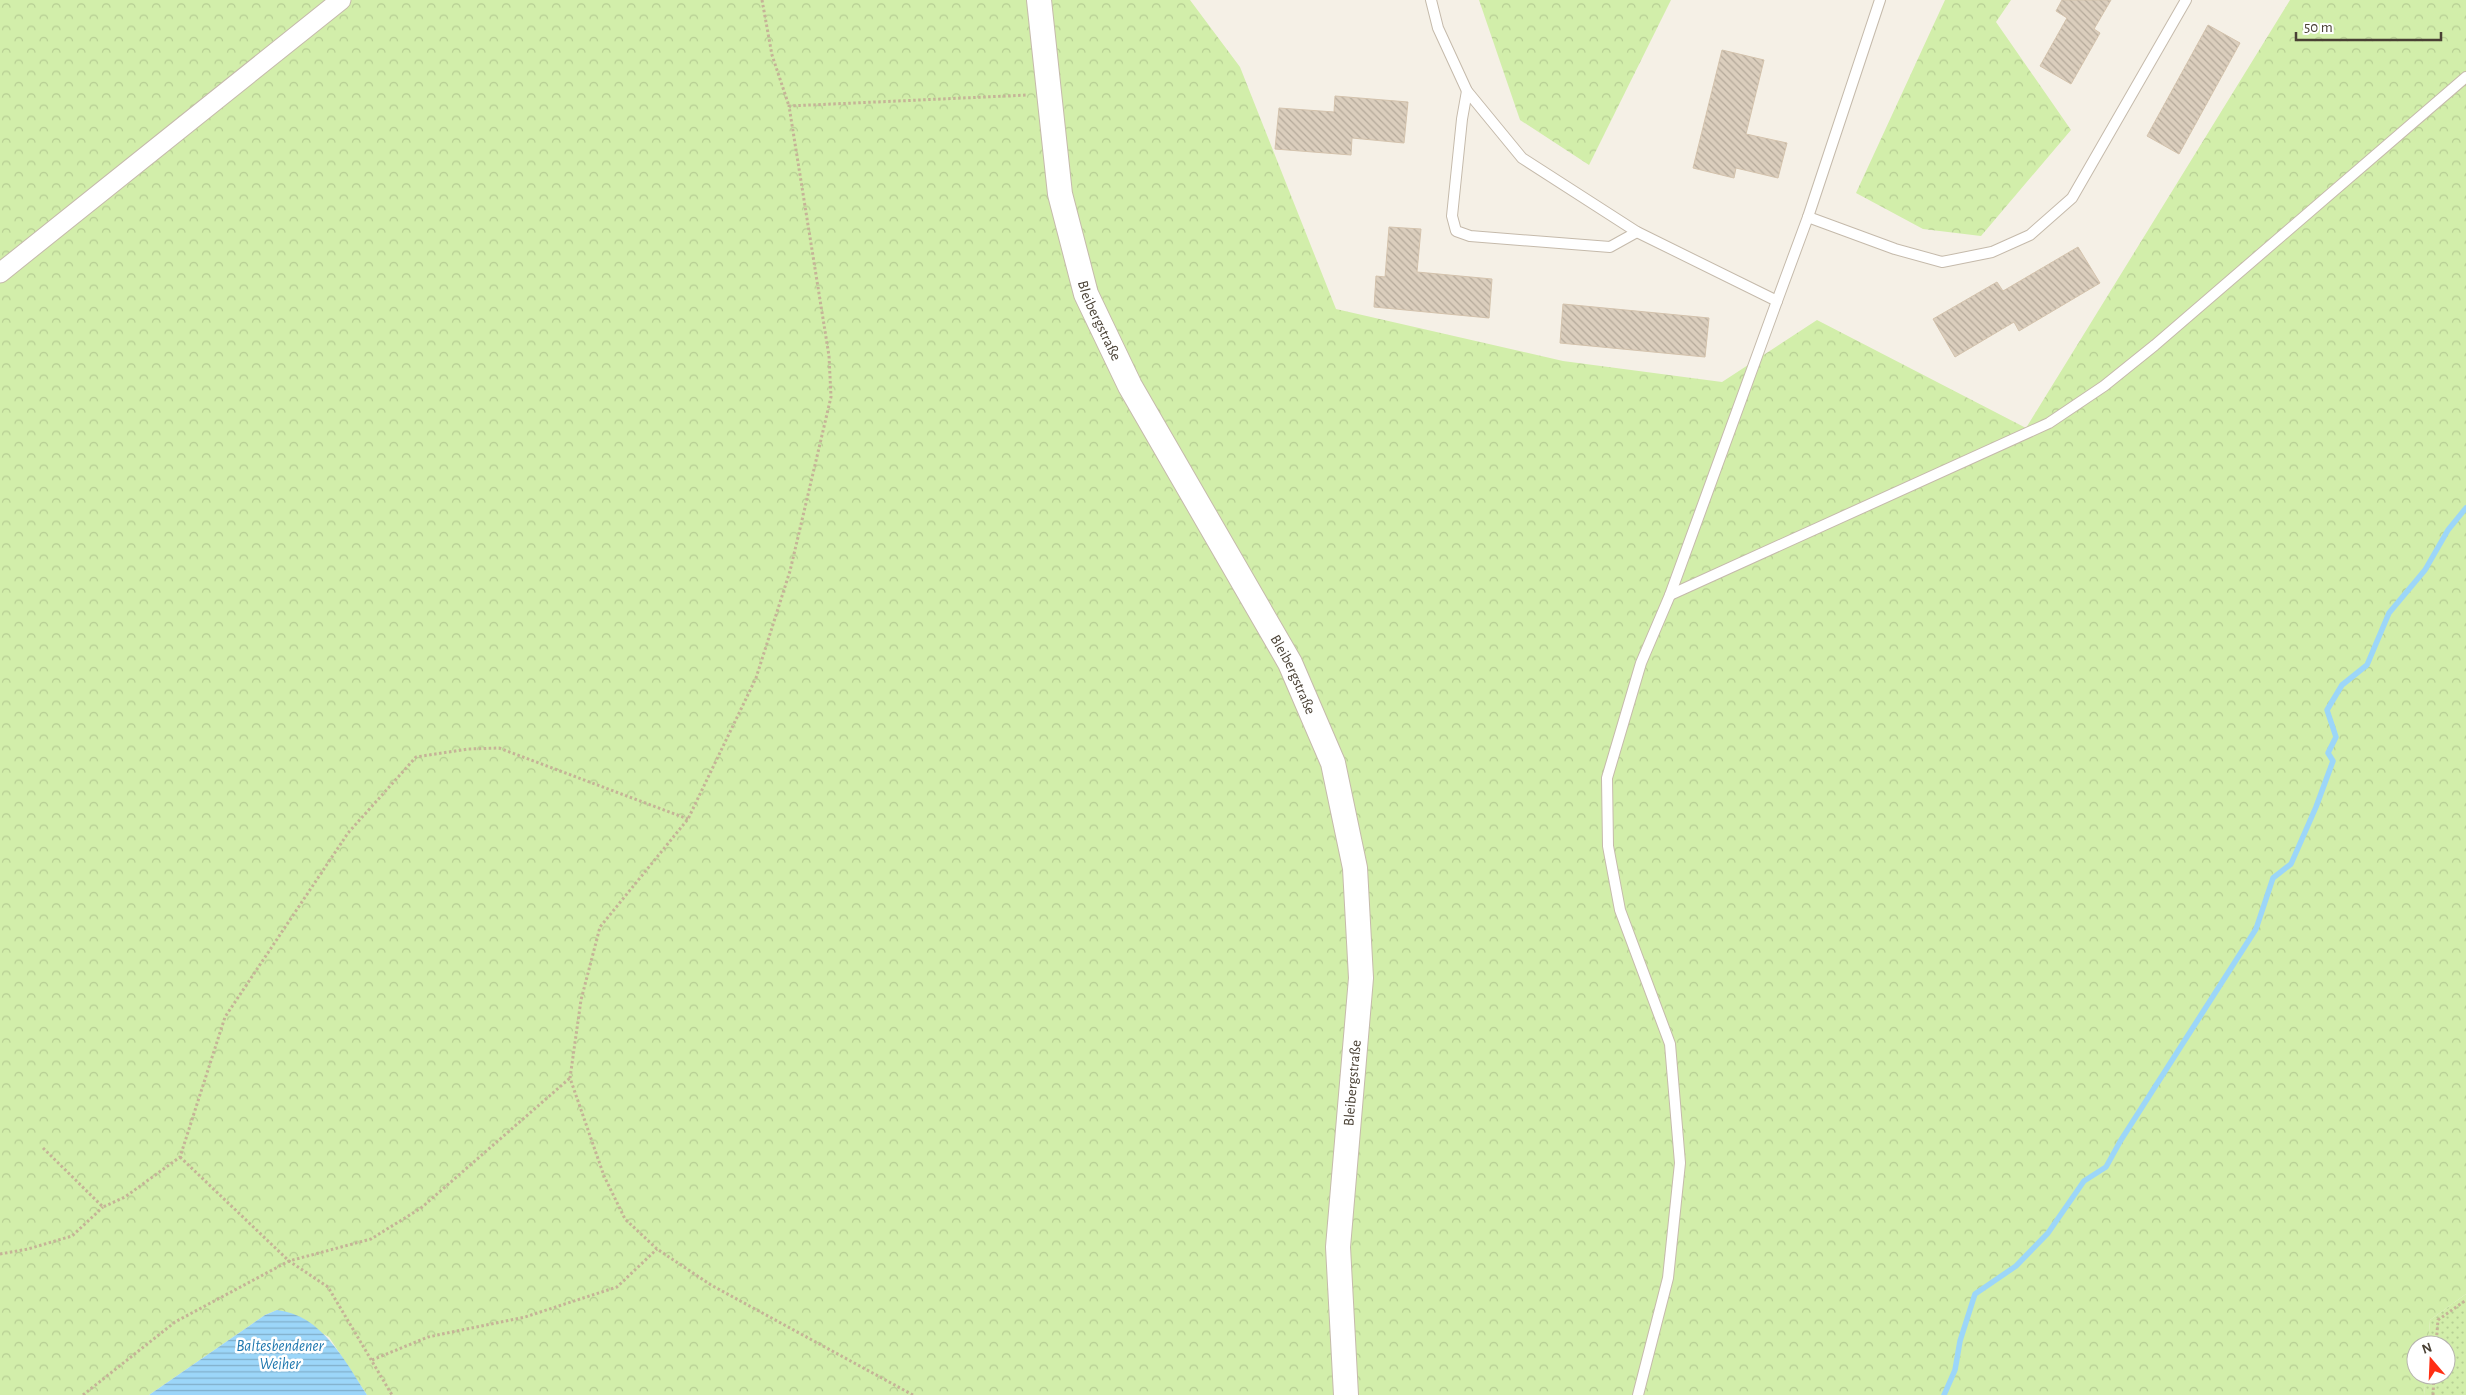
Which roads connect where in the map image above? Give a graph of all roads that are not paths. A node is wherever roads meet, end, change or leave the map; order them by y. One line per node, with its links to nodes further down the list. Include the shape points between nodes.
1 (342, 0): 10 (street)
2 (1040, 0): 13 (street, Bleibergstraße, via 1060,194 1086,294 1130,386 1290,662 1333,763 1355,868 1361,978 1338,1247)
3 (1431, 0): 7 (lane, via 1438,28)
4 (1880, 0): 8 (lane)
5 (2186, 0): 8 (lane, via 2072,198 2030,235 1992,252 1942,262 1895,249)
6 (2466, 77): 12 (lane, via 2155,345 2104,386 2049,423)
7 (1468, 91): 9 (lane, via 1522,158); 9 (lane, via 1452,216 1456,231 1470,236 1610,247)
8 (1808, 217): 11 (lane)
9 (1637, 232): 11 (lane)
10 (0, 273)
11 (1777, 301): 12 (lane)
12 (1670, 595): 14 (lane, via 1641,663 1607,778 1608,846 1620,910 1670,1044 1680,1163 1668,1278)
13 (1346, 1395)
14 (1638, 1395)

